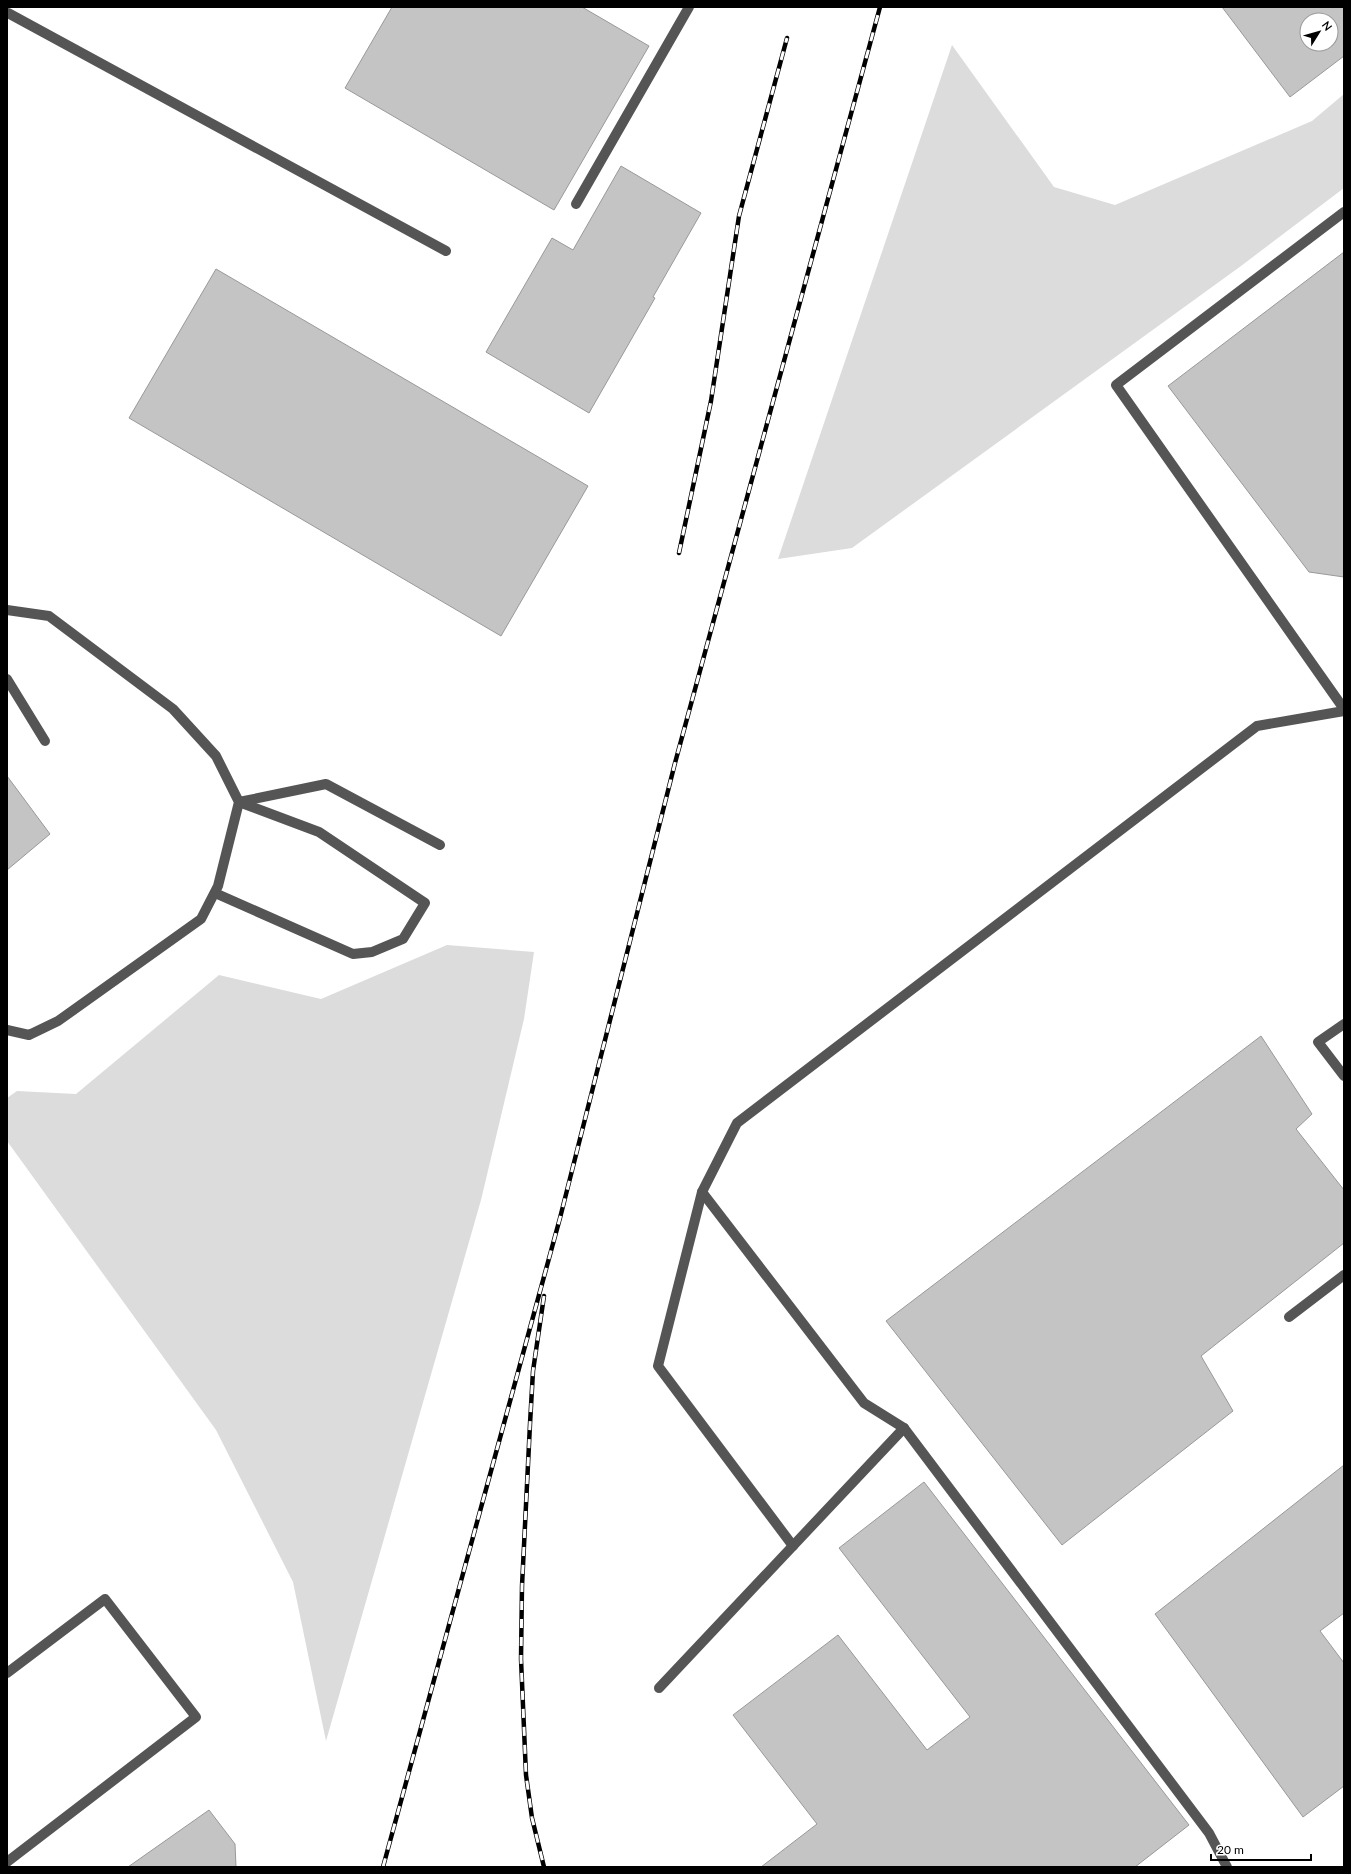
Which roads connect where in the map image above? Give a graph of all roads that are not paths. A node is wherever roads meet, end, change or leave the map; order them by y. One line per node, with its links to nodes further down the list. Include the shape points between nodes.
1 (689, 7): 3 (lane)
2 (9, 12): 5 (lane)
3 (576, 204)
4 (1344, 212): 8 (lane, via 1116,385)
5 (446, 251)
6 (7, 610): 10 (lane, via 49,616 173,709 216,756)
7 (7, 679): 9 (lane)
8 (1344, 710): 16 (lane, via 1257,726 737,1123)
9 (45, 741)
10 (240, 802): 11 (lane, via 326,784); 12 (lane); 12 (lane, via 320,832 425,903 403,939 372,952 353,954)
11 (440, 845)
12 (215, 893): 14 (lane, via 201,919 58,1021 30,1035)
13 (1344, 1024): 15 (lane, via 1318,1042)
14 (7, 1030)
15 (1344, 1076)
16 (702, 1192): 19 (lane, via 864,1403); 20 (lane, via 658,1366)
17 (1344, 1275): 18 (lane)
18 (1289, 1316)
19 (904, 1428): 20 (lane); 24 (lane, via 1204,1826)
20 (793, 1546): 22 (lane)
21 (7, 1673): 23 (lane, via 105,1599 196,1717)
22 (659, 1688)
23 (7, 1862)
24 (1227, 1867)

